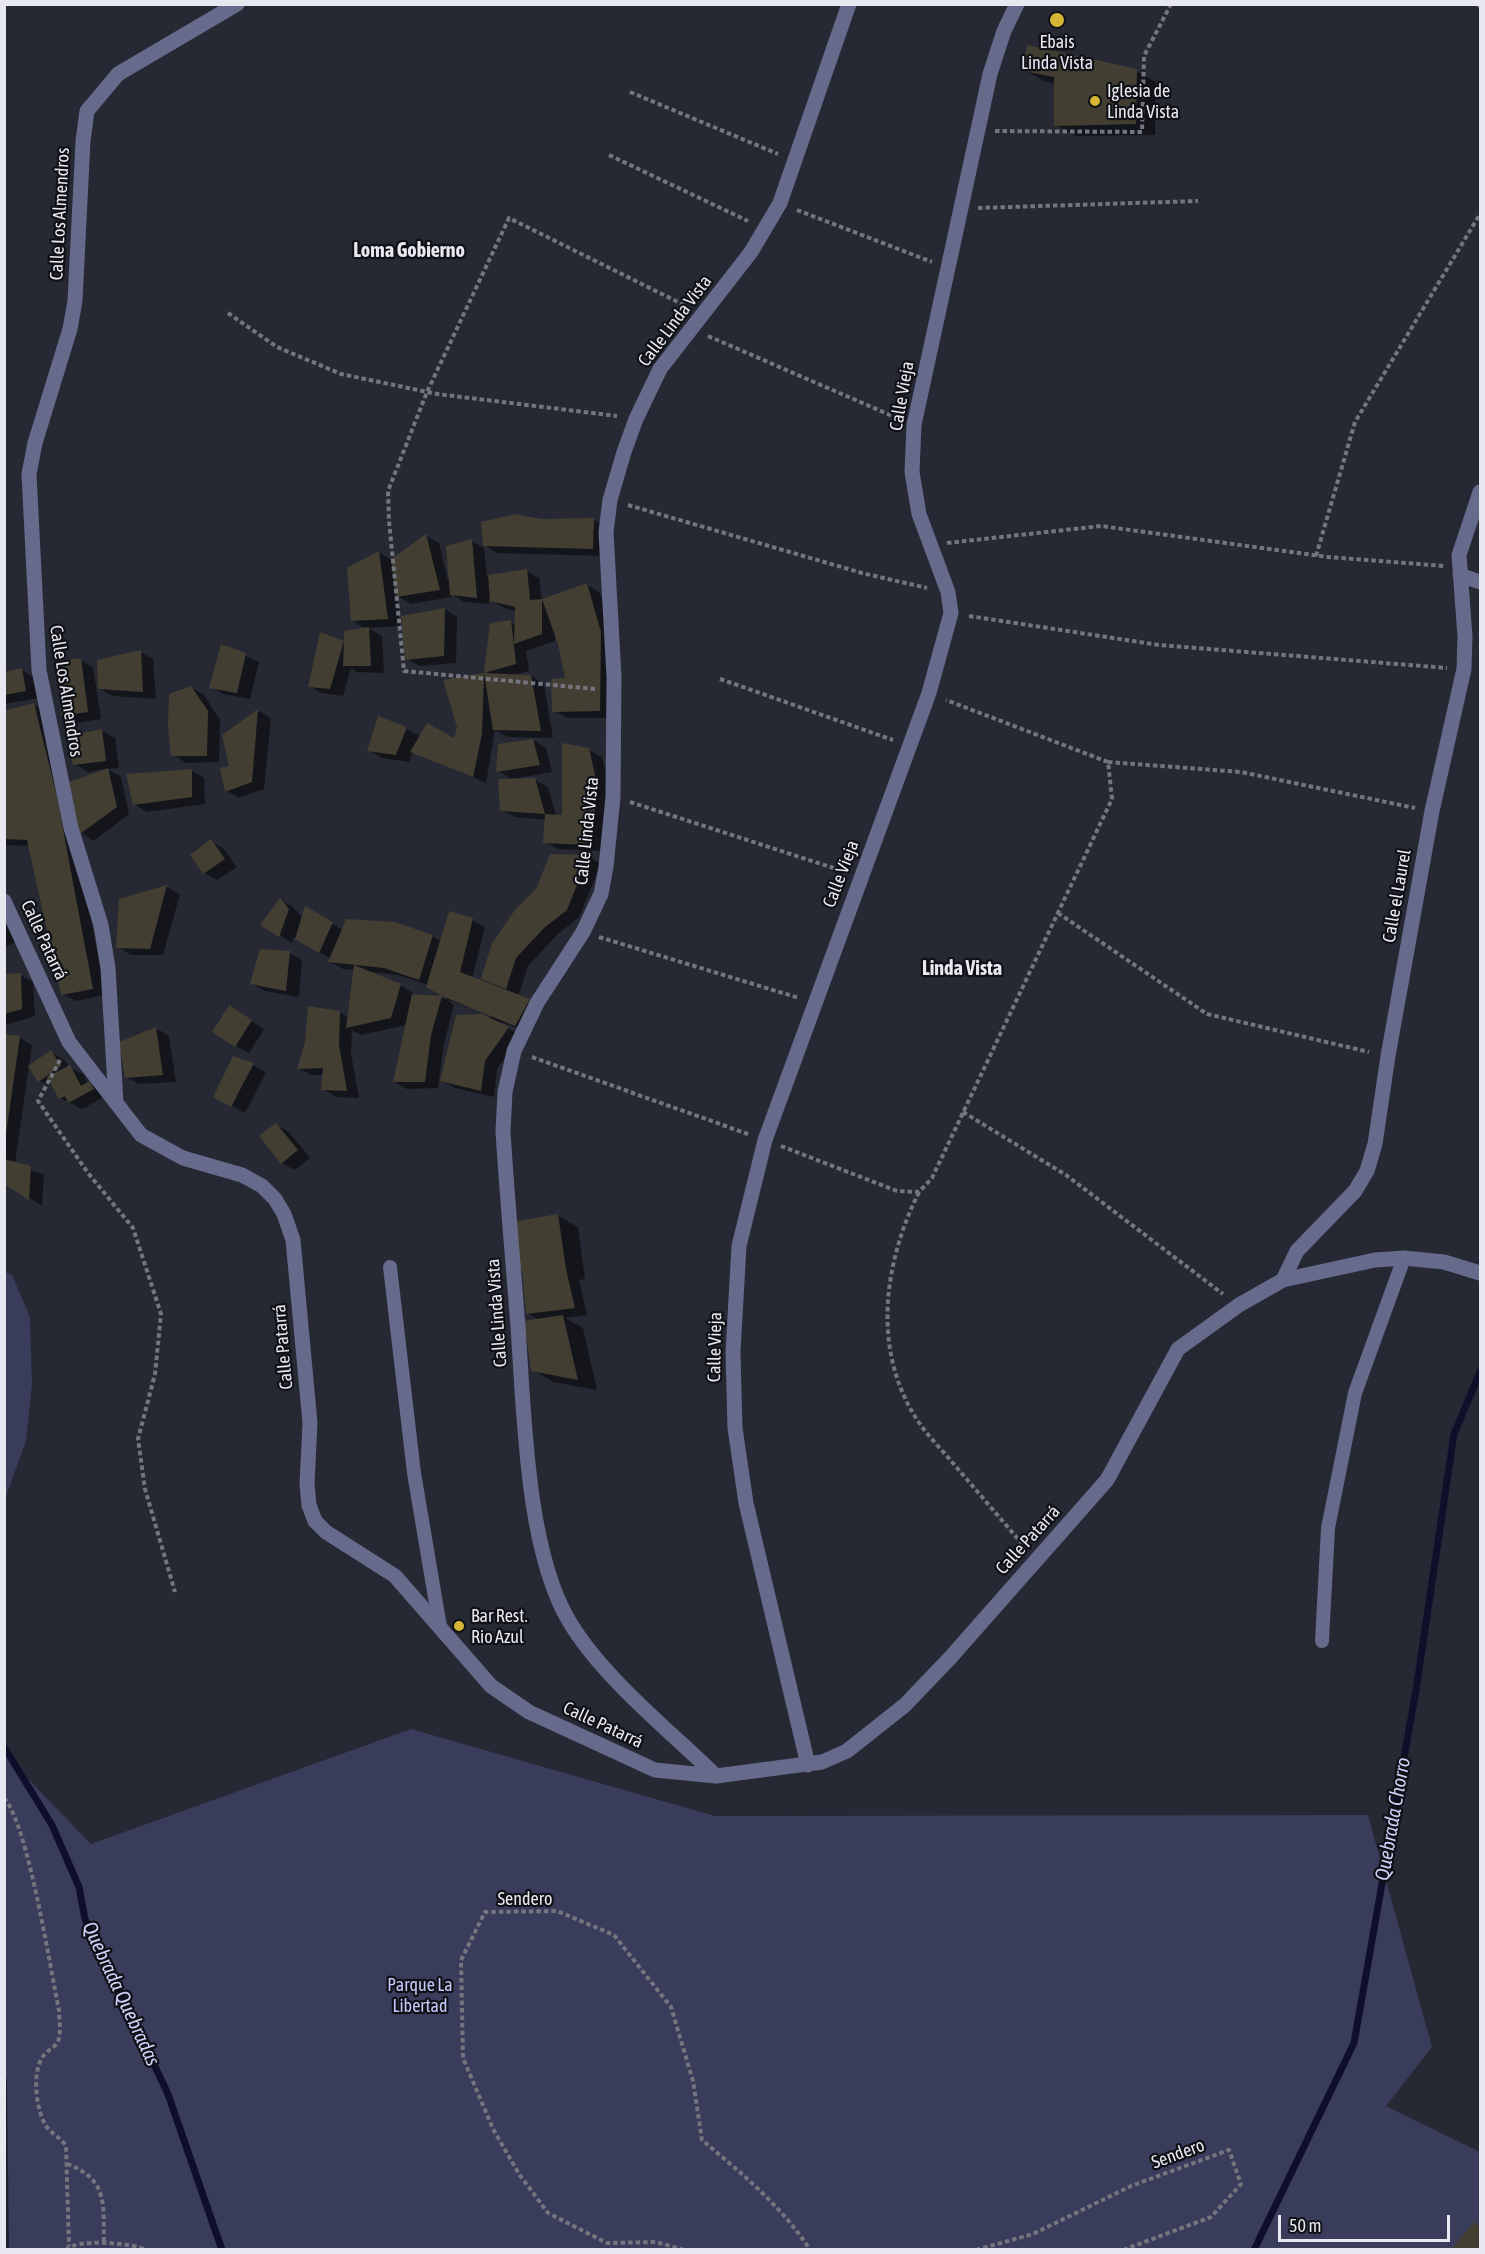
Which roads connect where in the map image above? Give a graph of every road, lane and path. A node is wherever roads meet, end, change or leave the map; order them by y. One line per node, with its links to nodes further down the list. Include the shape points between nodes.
1 (237, 4): 45 (street, Calle Los Almendros, via 118,74 87,111 82,141 75,301 29,474 39,670 71,828 101,925 108,968)
2 (849, 4): 8 (street, Calle Linda Vista)
3 (1017, 4): 6 (street, Calle Vieja, via 990,74)
4 (1171, 4): 6 (path, via 1144,56 1142,132)
5 (630, 92): 8 (path)
6 (978, 131): 11 (street, Calle Vieja)
7 (609, 155): 13 (path)
8 (796, 162): 10 (street, Calle Linda Vista)
9 (1198, 201): 11 (path)
10 (780, 203): 13 (street, Calle Linda Vista); 14 (path)
11 (962, 208): 14 (street, Calle Vieja)
12 (1480, 214): 24 (path, via 1355,422)
13 (765, 228): 16 (street, Calle Linda Vista)
14 (950, 269): 20 (street, Calle Vieja)
15 (228, 313): 18 (path, via 277,347 341,374)
16 (704, 315): 17 (street, Calle Linda Vista); 18 (path, via 509,218)
17 (692, 329): 19 (street, Calle Linda Vista, via 660,369); 20 (path)
18 (427, 392): 19 (path); 31 (path, via 388,491 404,671)
19 (636, 419): 22 (street, Calle Linda Vista)
20 (914, 425): 23 (street, Calle Vieja, via 912,472 919,514)
21 (1480, 492): 25 (street, Calle el Laurel, via 1460,548)
22 (610, 500): 27 (path, via 862,573); 31 (street, Calle Linda Vista, via 606,532)
23 (932, 545): 24 (path, via 1101,526); 27 (street, Calle Vieja)
24 (1316, 556): 25 (path)
25 (1460, 571): 26 (street); 29 (street, Calle el Laurel)
26 (1480, 582)
27 (948, 592): 28 (street, Calle Vieja)
28 (951, 613): 29 (path, via 1159,645); 32 (street, Calle Vieja)
29 (1464, 669): 36 (street, Calle el Laurel)
30 (720, 679): 33 (path)
31 (614, 691): 35 (street, Calle Linda Vista)
32 (930, 693): 33 (street, Calle Vieja); 34 (path)
33 (911, 746): 37 (street, Calle Vieja)
34 (1108, 762): 36 (path, via 1241,772); 39 (path, via 1112,799)
35 (613, 797): 37 (path); 40 (street, Calle Linda Vista, via 601,894)
36 (1432, 811): 44 (street, Calle el Laurel)
37 (861, 877): 41 (street, Calle Vieja)
38 (4, 901): 42 (street, Calle Patarrá)
39 (1058, 913): 44 (path, via 1207,1014); 46 (path)
40 (583, 932): 41 (path); 43 (street, Calle Linda Vista, via 537,1004)
41 (814, 1003): 47 (street, Calle Vieja)
42 (69, 1042): 45 (street, Calle Patarrá); 55 (path, via 38,1101 88,1173 133,1228 161,1314 155,1374 138,1439 144,1489)
43 (514, 1051): 47 (path); 59 (street, Calle Linda Vista, via 505,1092 503,1131 522,1390 535,1508 547,1571 569,1621 602,1665)
44 (1388, 1056): 52 (street, Calle el Laurel, via 1375,1144 1367,1171 1355,1191 1297,1251)
45 (116, 1103): 56 (street, Calle Patarrá, via 141,1135 183,1158 262,1186 280,1206 293,1240 310,1423 307,1484 315,1521 395,1576)
46 (963, 1112): 48 (path, via 932,1178); 53 (path, via 1066,1175)
47 (765, 1140): 48 (path, via 897,1191); 58 (street, Calle Vieja, via 739,1246 733,1352 735,1428 746,1503)
48 (919, 1192): 54 (path, via 907,1216 890,1273 886,1320 898,1379 919,1423)
49 (1404, 1258): 51 (street, Calle Patarrá, via 1444,1262); 52 (street, Calle Patarrá, via 1346,1265); 57 (lane, via 1355,1393 1328,1528)
50 (390, 1267): 56 (lane, via 414,1473)
51 (1480, 1273)
52 (1283, 1280): 53 (street, Calle Patarrá)
53 (1239, 1305): 54 (street, Calle Patarrá, via 1178,1349 1107,1480)
54 (1036, 1560): 58 (street, Calle Patarrá, via 905,1705 847,1751)
55 (174, 1592)
56 (440, 1627): 59 (street, Calle Patarrá, via 491,1686 529,1712 655,1770)
57 (1322, 1641)
58 (808, 1765): 59 (street, Calle Patarrá)
59 (716, 1776)
60 (4, 1798): 61 (path, via 13,1807 25,1847 59,2010 58,2042 43,2056 39,2068 40,2115 66,2145)
61 (67, 2164): 62 (path, via 83,2170 101,2189); 63 (path)
62 (104, 2244): 63 (path); 64 (path, via 136,2245)
63 (67, 2248)
64 (147, 2250)
65 (684, 2250): 66 (path, Sendero, via 657,2242 607,2243 548,2213 519,2174 493,2129 463,2058 461,1960 485,1912 557,1911 614,1935 671,2007 693,2081 702,2140 742,2174)
66 (810, 2250)
67 (976, 2250): 68 (path, Sendero, via 1033,2234 1131,2186 1229,2150 1241,2184 1211,2217)
68 (1123, 2250)

